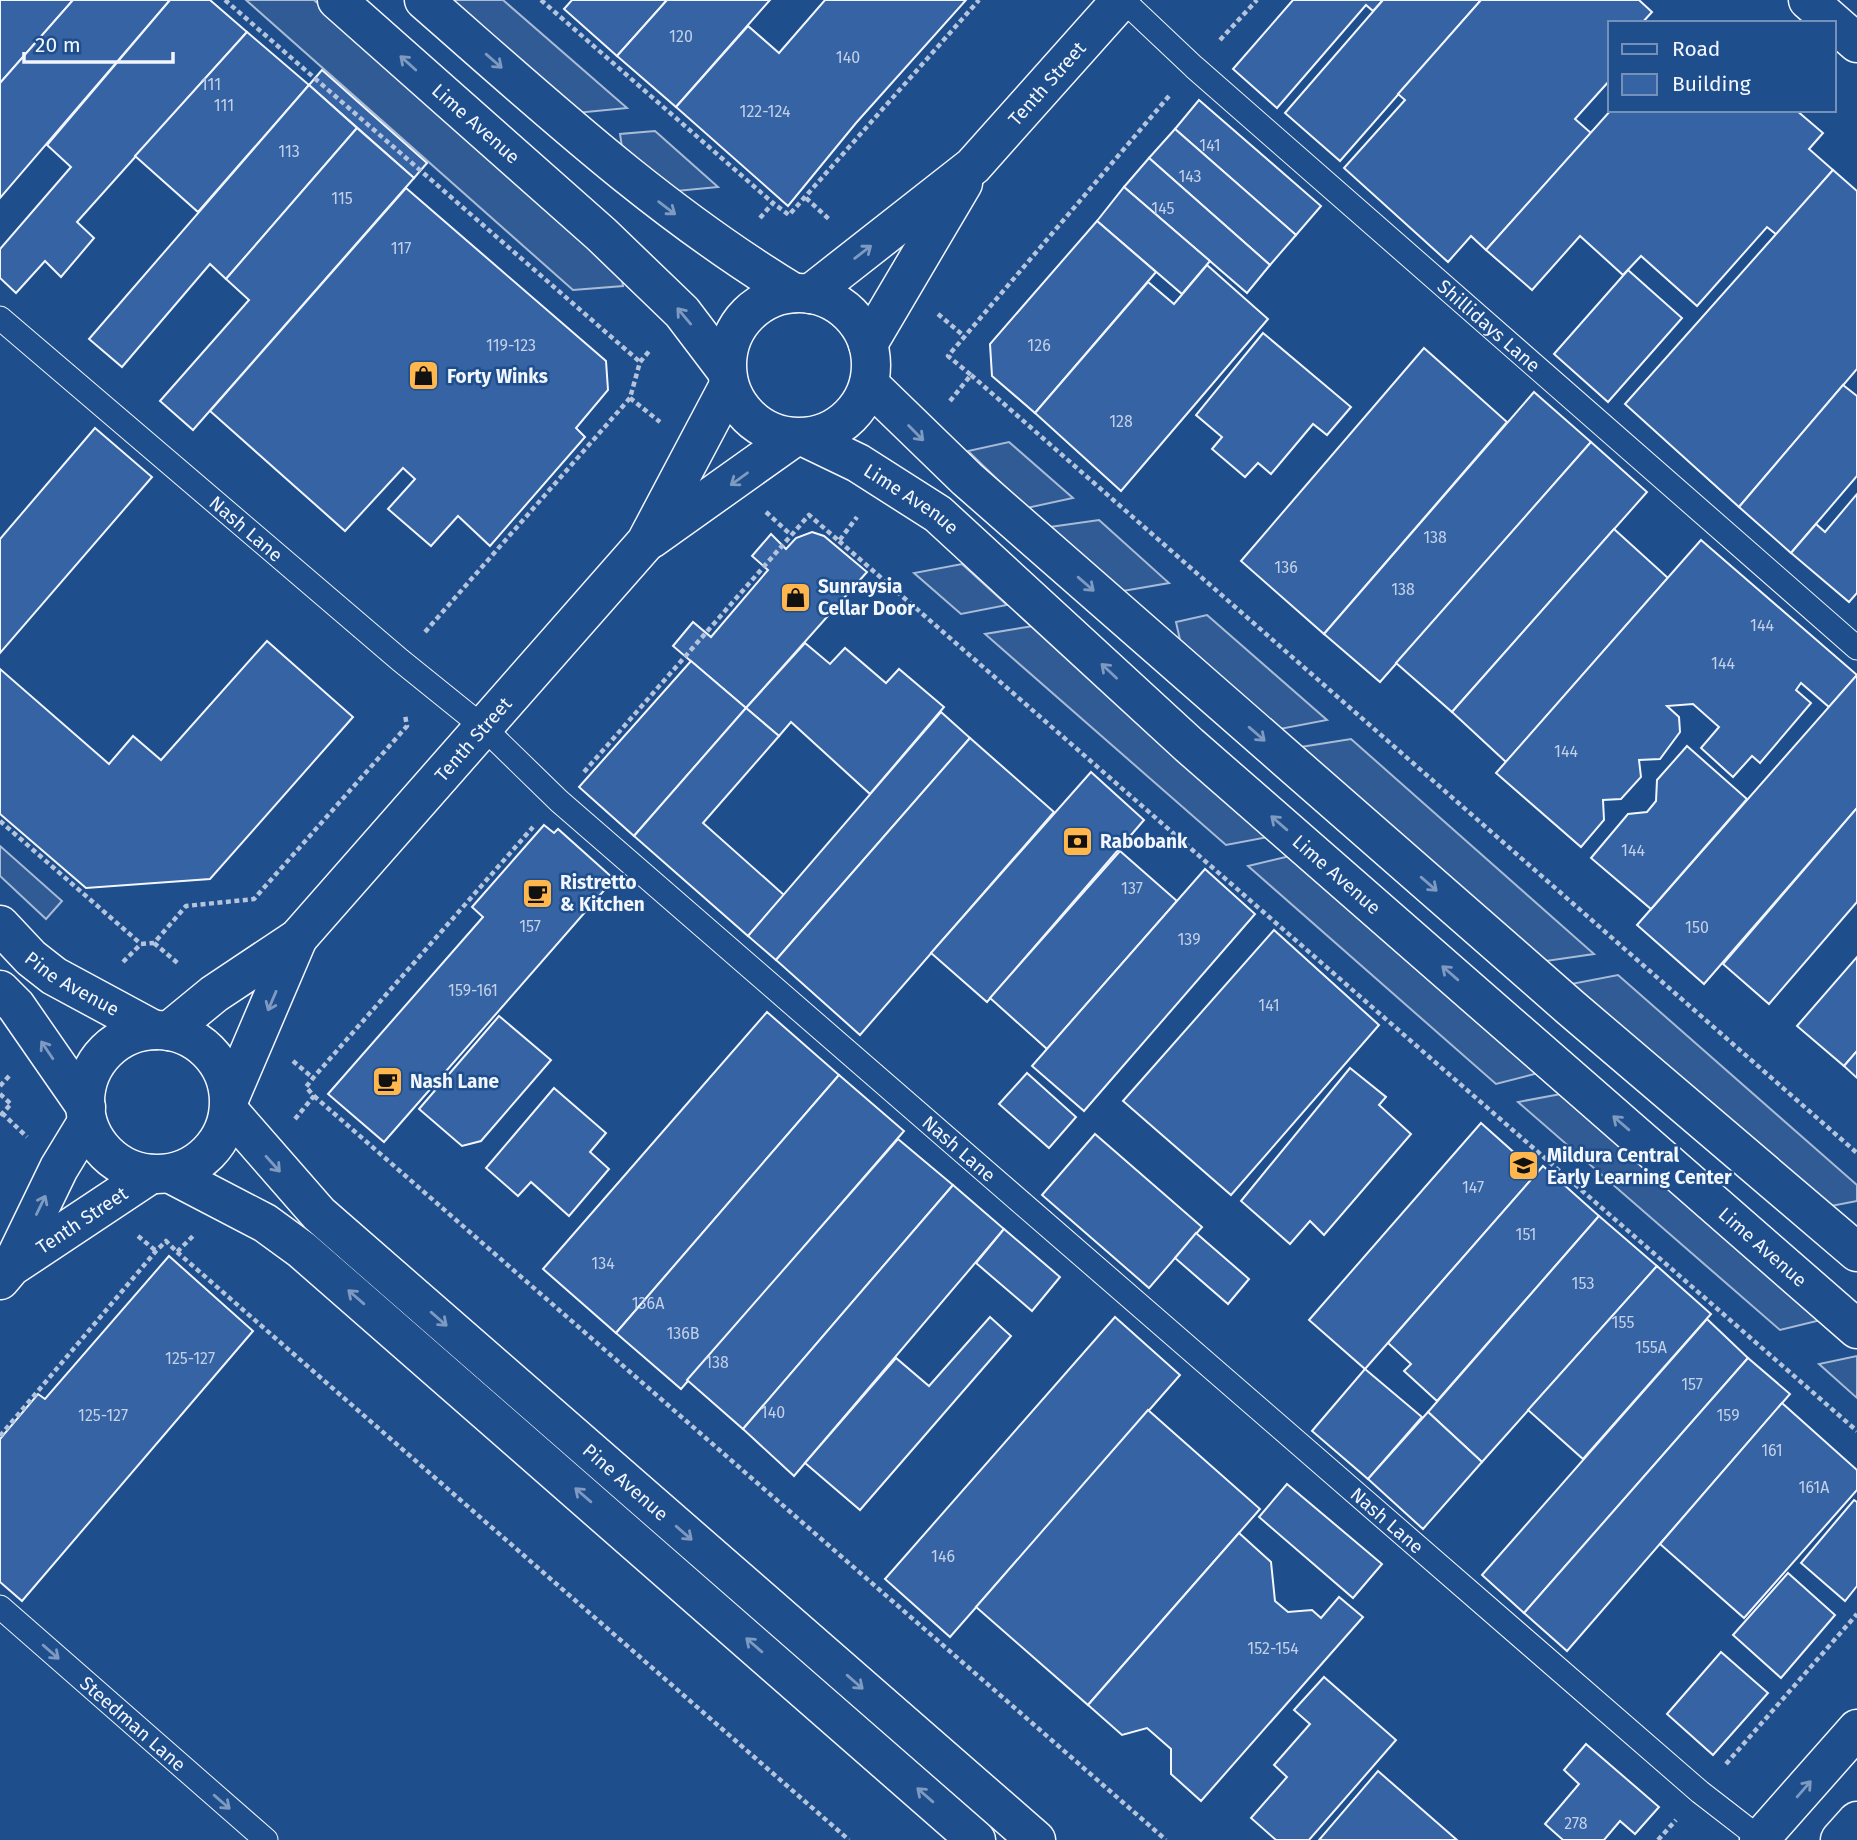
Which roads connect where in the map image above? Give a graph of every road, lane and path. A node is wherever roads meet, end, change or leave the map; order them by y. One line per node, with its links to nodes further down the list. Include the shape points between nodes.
1 (225, 0): 20 (path)
2 (337, 0): 17 (street, Lime Avenue, one-way to 2, via 601,234)
3 (424, 0): 15 (street, one-way to 15, via 627,178)
4 (541, 0): 14 (path)
5 (979, 0): 14 (path, via 789,215)
6 (1122, 0): 12 (lane, Shillidays Lane); 13 (street, Tenth Street)
7 (1257, 0): 12 (path)
8 (1808, 0): 9 (street)
9 (1832, 21)
10 (1836, 25): 11 (street)
11 (1857, 43)
12 (1194, 67): 21 (path, via 948,356); 29 (lane, Shillidays Lane)
13 (973, 166): 16 (street, Tenth Street, one-way to 13); 19 (street, Tenth Street)
14 (772, 203): 15 (path)
15 (729, 254): 16 (street)
16 (802, 293): 19 (street, via 829,299 845,310); 22 (street, via 772,298 737,326 729,347)
17 (682, 312): 20 (path); 22 (street, Lime Avenue, one-way to 17)
18 (0, 318): 30 (lane, Nash Lane)
19 (868, 344): 23 (street)
20 (640, 362): 30 (path, via 630,398)
21 (971, 375): 24 (path); 47 (path)
22 (728, 377): 25 (street, via 738,405 752,422 771,433); 28 (street, Tenth Street)
23 (869, 384): 24 (street, one-way to 24); 25 (street, via 846,421 827,433)
24 (920, 437): 52 (street, one-way to 52, via 1571,1008)
25 (799, 438): 26 (street, Lime Avenue); 28 (street, Tenth Street, one-way to 28)
26 (884, 478): 27 (path); 54 (street, Lime Avenue, one-way to 26, via 1189,745 937,514)
27 (839, 541): 32 (path, via 809,515); 55 (path)
28 (646, 542): 31 (street, Tenth Street)
29 (1857, 648)
30 (400, 660): 31 (lane, Nash Lane); 36 (path, via 407,726 254,899 186,906 154,943)
31 (483, 727): 32 (lane, Nash Lane); 35 (street, Tenth Street)
32 (558, 801): 43 (path, via 313,1078 306,1087); 67 (lane, Nash Lane, via 1700,1792)
33 (0, 821): 36 (path)
34 (0, 925): 38 (street, Pine Avenue, via 31,958)
35 (298, 938): 39 (street, Tenth Street); 44 (street, Tenth Street, one-way to 44)
36 (141, 944): 38 (path)
37 (0, 990): 40 (street)
38 (89, 995): 39 (street, Pine Avenue)
39 (161, 1030): 44 (street, via 192,1039 211,1053 224,1074); 45 (street, via 131,1035 112,1046 97,1063 87,1084)
40 (41, 1042): 41 (path); 45 (street, one-way to 40)
41 (0, 1086)
42 (0, 1094): 46 (path, via 11,1104)
43 (314, 1096): 48 (path); 66 (path)
44 (229, 1104): 48 (street, Pine Avenue); 49 (street, via 222,1133 211,1152 192,1166)
45 (87, 1114): 49 (street, via 97,1142 111,1158 130,1169); 53 (street, Tenth Street, one-way to 45)
46 (0, 1116)
47 (1857, 1153)
48 (265, 1156): 65 (street, Pine Avenue, one-way to 65, via 319,1214)
49 (161, 1174): 50 (street, Pine Avenue); 53 (street, Tenth Street)
50 (222, 1201): 51 (path); 64 (street, Pine Avenue, one-way to 50, via 302,1250 265,1223)
51 (177, 1252): 56 (path, via 166,1241 156,1251); 63 (path)
52 (1857, 1252)
53 (6, 1273)
54 (1857, 1329)
55 (1857, 1431)
56 (0, 1436)
57 (0, 1607): 62 (lane, Steedman Lane, one-way to 62)
58 (1857, 1614): 60 (path)
59 (1857, 1729): 67 (street, one-way to 59)
60 (1738, 1751)
61 (1857, 1821): 68 (street)
62 (266, 1840)
63 (849, 1840)
64 (976, 1840)
65 (1036, 1840)
66 (1166, 1840)
67 (1761, 1840)
68 (1840, 1840)

